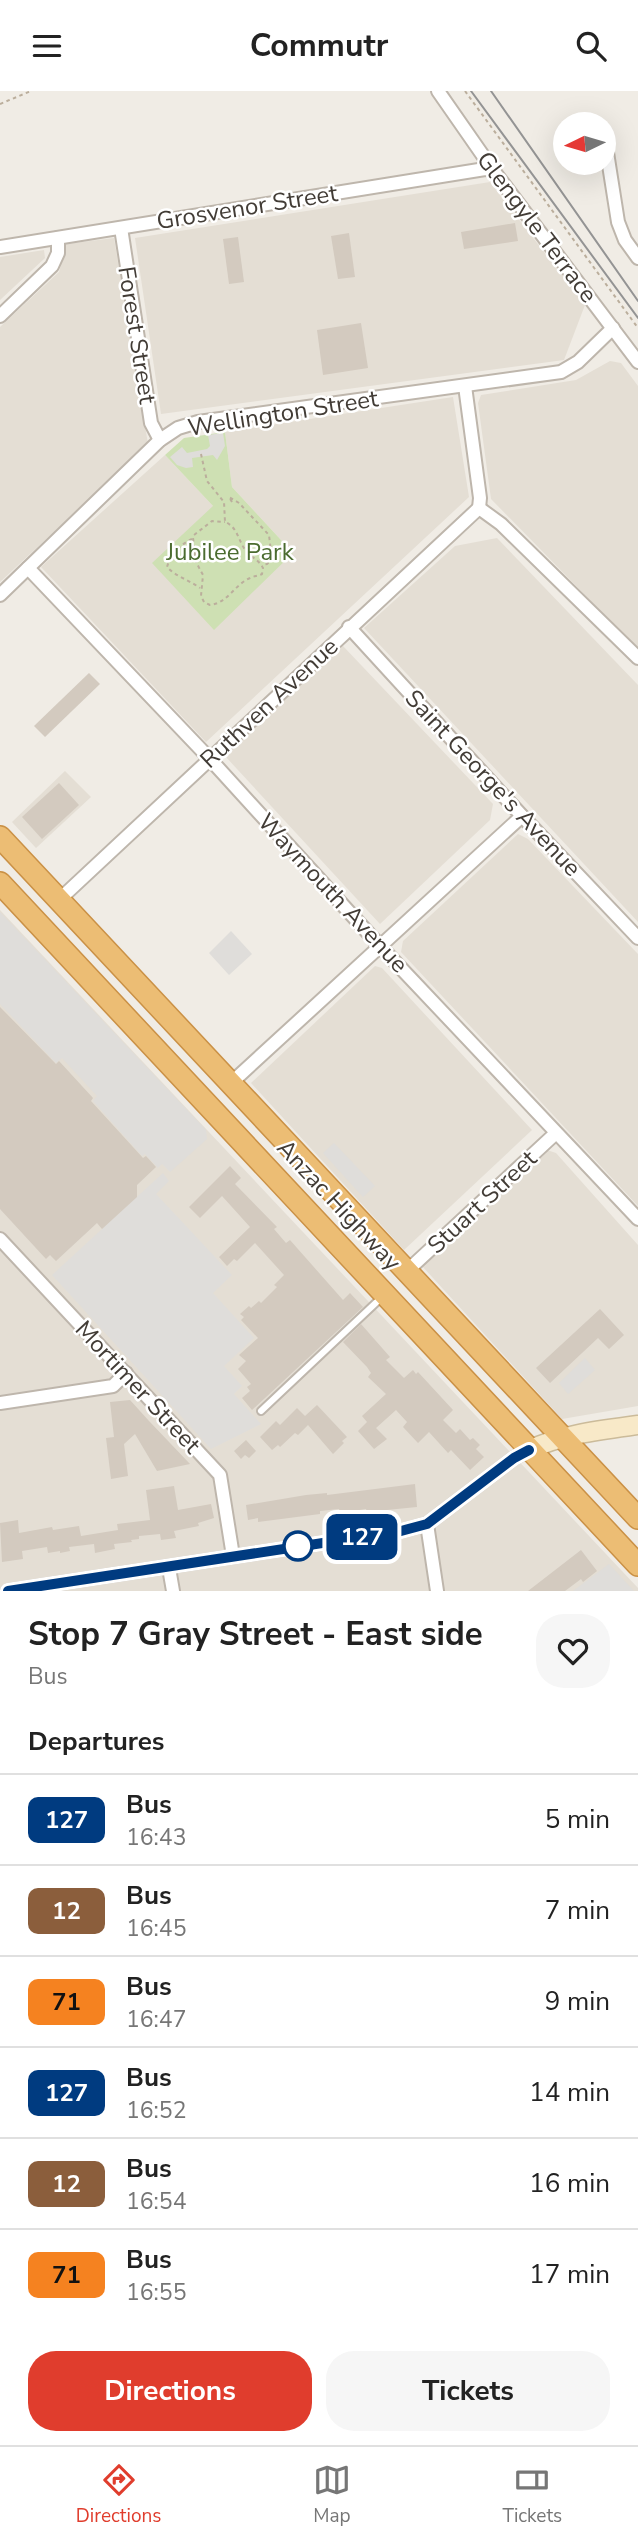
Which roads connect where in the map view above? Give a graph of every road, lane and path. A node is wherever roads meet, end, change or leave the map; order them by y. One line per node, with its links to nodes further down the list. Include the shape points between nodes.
1 (31, 91): 4 (path)
2 (438, 91): 5 (street, Glengyle Terrace)
3 (465, 91): 13 (path)
4 (0, 104)
5 (493, 170): 7 (street, Grosvenor Street); 12 (street, Glengyle Terrace)
6 (611, 175): 10 (street, via 618,222)
7 (121, 228): 8 (street, Grosvenor Street); 16 (street, Forest Street, via 151,423)
8 (58, 238): 9 (street, Grosvenor Street); 11 (street, via 52,267)
9 (0, 247)
10 (638, 258)
11 (0, 316)
12 (613, 328): 14 (street, Glengyle Terrace); 15 (street, Wellington Street, via 561,372)
13 (638, 328)
14 (638, 362)
15 (465, 386): 16 (street, Wellington Street, via 198,422); 19 (street)
16 (160, 440): 23 (street, Wellington Street)
17 (201, 454): 20 (path, via 205,477 224,502)
18 (232, 502): 22 (path, via 229,496 269,535 272,561)
19 (479, 508): 26 (street, Ruthven Avenue); 27 (street)
20 (225, 522): 21 (path, via 208,523); 22 (path)
21 (193, 540): 24 (path, via 203,575); 24 (path, via 181,545 167,567)
22 (261, 565): 24 (path, via 263,571 258,576 217,604 204,602)
23 (28, 568): 25 (street, Wellington Street); 28 (street, Waymouth Avenue)
24 (201, 588)
25 (0, 595)
26 (349, 627): 28 (street, Ruthven Avenue); 29 (street, Saint George's Avenue)
27 (638, 658)
28 (210, 759): 32 (street, Ruthven Avenue); 34 (street, Waymouth Avenue)
29 (522, 816): 33 (street, Saint George's Avenue); 34 (street)
30 (0, 837): 32 (highway, Anzac Highway)
31 (0, 883): 36 (highway, Anzac Highway)
32 (60, 899): 35 (highway, Anzac Highway)
33 (638, 938)
34 (380, 946): 35 (street); 37 (street, Waymouth Avenue)
35 (230, 1084): 36 (highway, via 229,1096 239,1125); 38 (highway, Anzac Highway)
36 (235, 1133): 40 (highway, Anzac Highway)
37 (556, 1133): 39 (street, Waymouth Avenue); 42 (street, Stuart Street)
38 (340, 1202): 40 (highway, via 330,1211); 42 (highway, Anzac Highway)
39 (636, 1213)
40 (332, 1236): 43 (highway, Anzac Highway)
41 (0, 1239): 45 (street, Mortimer Street)
42 (407, 1271): 44 (highway, Anzac Highway)
43 (386, 1294): 46 (highway, Anzac Highway); 48 (lane)
44 (481, 1351): 46 (highway); 50 (highway, Anzac Highway)
45 (125, 1373): 47 (street, via 113,1386); 54 (street, Mortimer Street, via 220,1475)
46 (459, 1373): 51 (highway, Anzac Highway)
47 (0, 1402)
48 (261, 1411)
49 (638, 1425): 50 (street)
50 (563, 1438): 51 (street); 52 (highway, Anzac Highway)
51 (529, 1450): 53 (street); 55 (highway, Anzac Highway)
52 (638, 1518)
53 (427, 1524): 54 (street); 59 (street)
54 (233, 1556): 56 (street)
55 (638, 1565)
56 (169, 1567): 57 (street); 58 (street)
57 (8, 1591)
58 (173, 1591)
59 (437, 1591)

